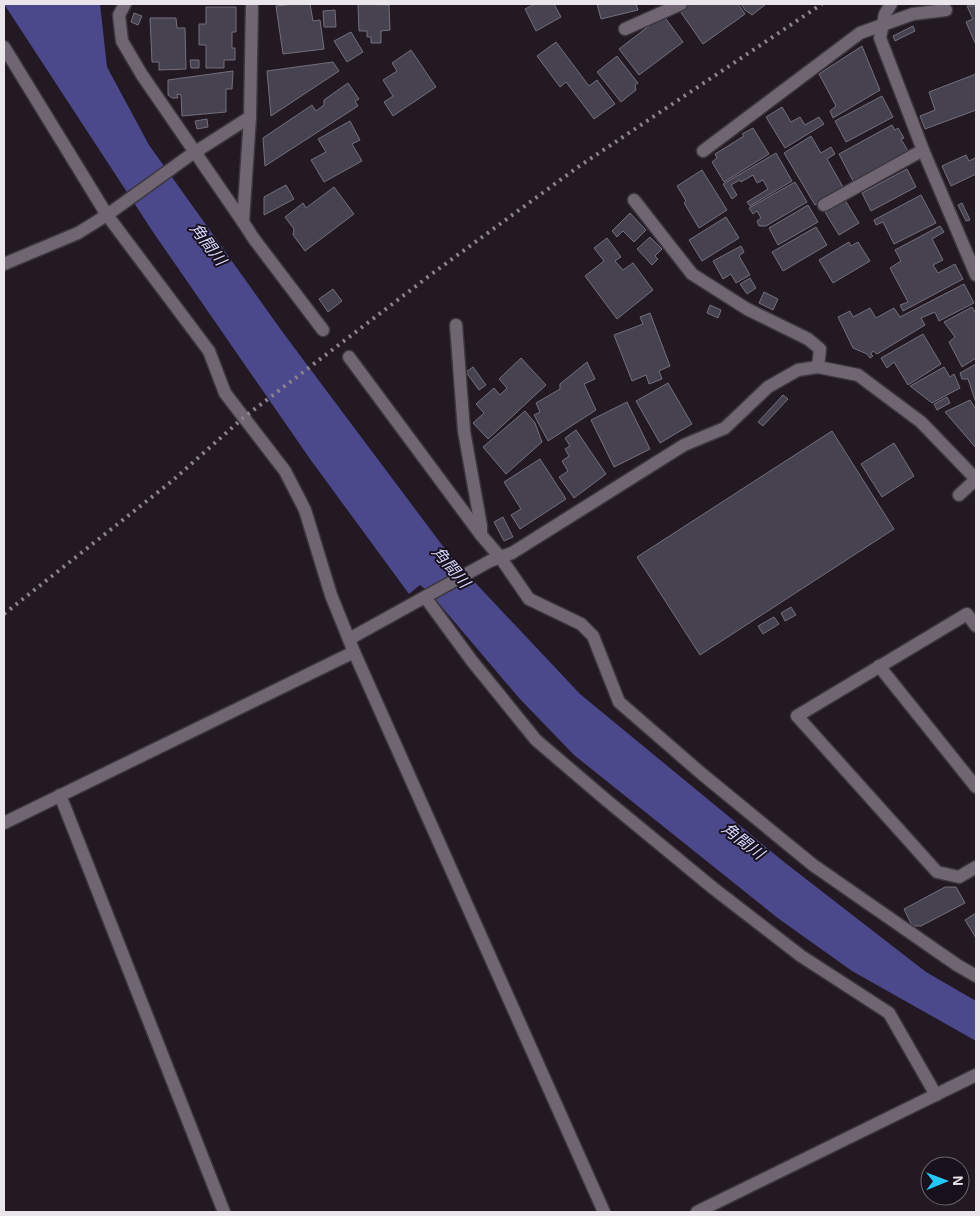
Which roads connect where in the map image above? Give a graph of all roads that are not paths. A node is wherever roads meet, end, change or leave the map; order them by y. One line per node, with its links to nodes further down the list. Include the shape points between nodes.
1 (125, 4): 11 (street, via 119,15 122,40)
2 (252, 4): 8 (street)
3 (681, 4): 6 (street)
4 (946, 10): 5 (street)
5 (886, 14): 9 (street, via 880,38); 10 (street)
6 (625, 29)
7 (4, 47): 14 (street)
8 (250, 117): 11 (street); 15 (street)
9 (923, 150): 13 (street); 17 (street)
10 (702, 151)
11 (192, 154): 14 (street); 15 (street)
12 (634, 200): 21 (street, via 692,274 747,309 808,339 820,349)
13 (824, 205)
14 (110, 212): 16 (street, via 78,233); 28 (street, via 209,351 225,393 285,471 305,510 331,595)
15 (243, 222): 19 (street)
16 (4, 264)
17 (976, 275)
18 (456, 325): 24 (street, via 464,432)
19 (323, 330)
20 (349, 357): 24 (street)
21 (818, 367): 22 (street, via 858,375 921,422); 25 (street, via 798,370 768,386 725,428 684,444 512,553)
22 (976, 479): 23 (street)
23 (959, 495)
24 (481, 535): 25 (street)
25 (495, 559): 26 (street); 35 (street, via 529,599 581,624 593,636 619,702 702,774 813,865)
26 (427, 595): 28 (street); 37 (street, via 472,662 536,740 801,956 889,1013)
27 (976, 626): 30 (street, via 967,614)
28 (349, 639): 29 (street)
29 (354, 652): 32 (street); 39 (street)
30 (879, 666): 31 (street); 34 (street, via 797,716 937,872 959,877)
31 (976, 787)
32 (60, 795): 33 (street); 38 (street)
33 (4, 823)
34 (976, 867)
35 (976, 976)
36 (976, 1075): 37 (street)
37 (936, 1095): 40 (street)
38 (224, 1212)
39 (604, 1212)
40 (696, 1212)

